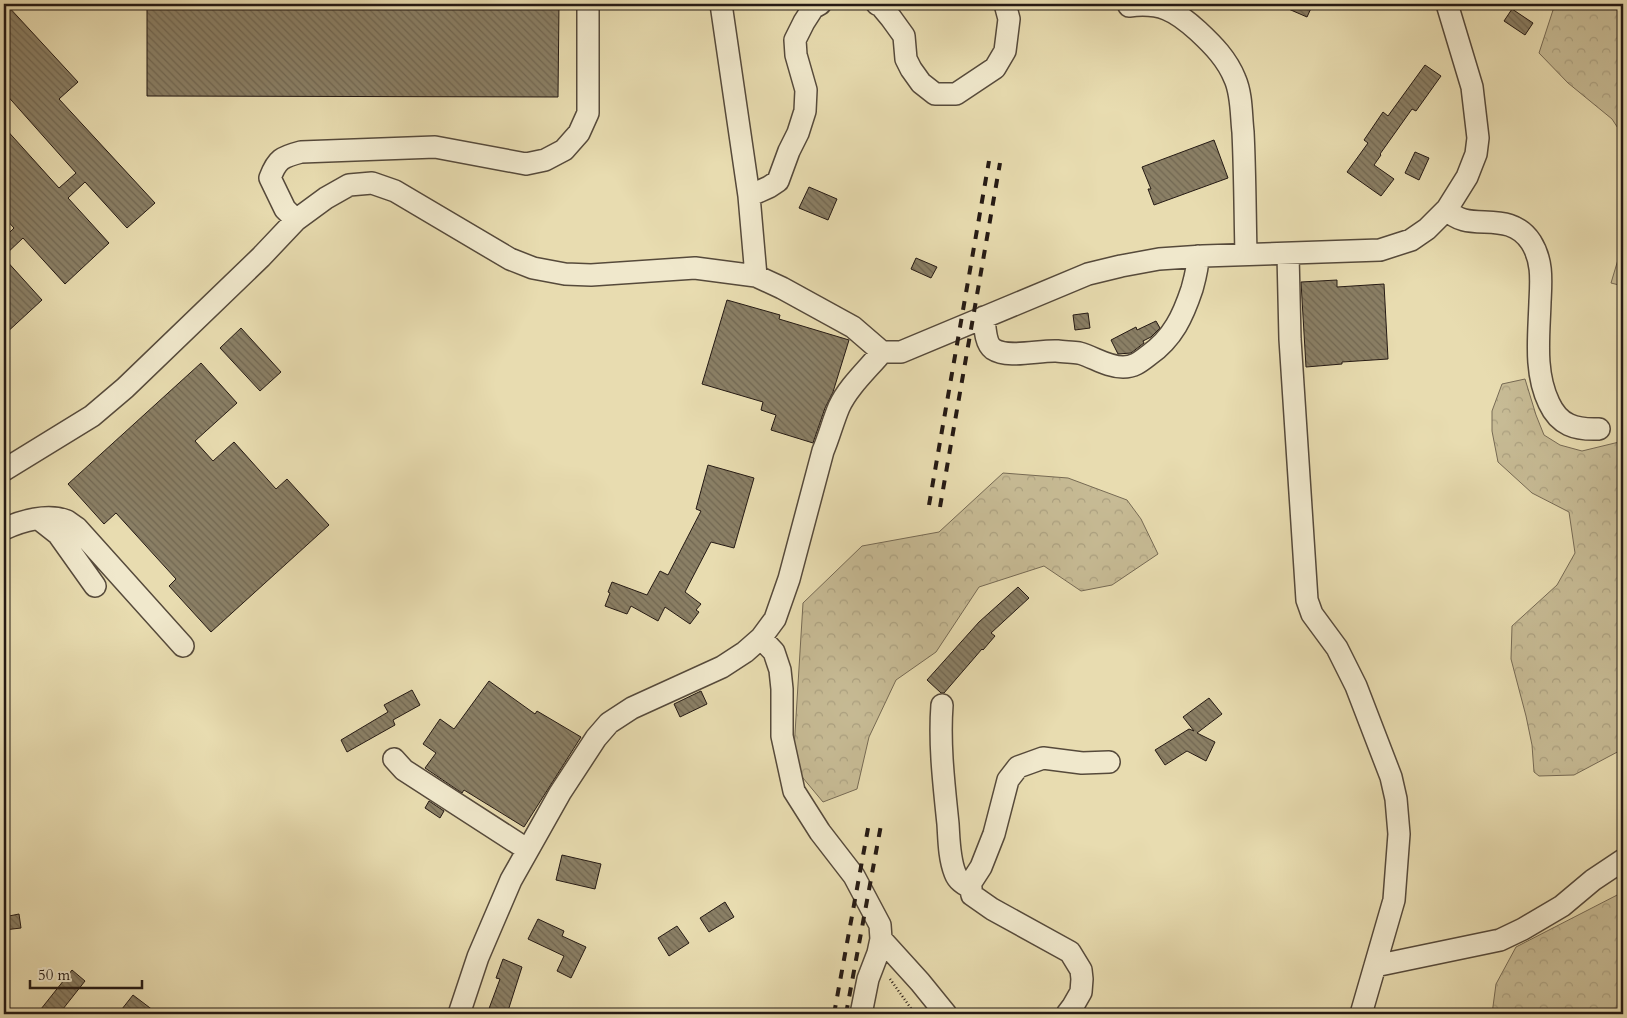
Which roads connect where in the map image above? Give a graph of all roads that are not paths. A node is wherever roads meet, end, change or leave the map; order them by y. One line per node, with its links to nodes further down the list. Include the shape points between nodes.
1 (588, 4): 10 (street, via 588,113 579,132 564,150 545,160 526,164 435,148 301,152 284,157 270,178 285,208)
2 (721, 4): 8 (street)
3 (820, 4): 8 (street, via 813,8 795,40 806,90 805,111 798,133 778,181)
4 (878, 4): 5 (street, via 904,36 906,60 921,83 935,94 956,94 995,68 1005,51 1009,19)
5 (1006, 4)
6 (1447, 4): 9 (street, via 1472,87 1478,138 1467,177)
7 (1129, 6): 11 (street, via 1147,4 1161,7 1186,20 1215,47 1236,80 1242,122)
8 (749, 196): 14 (street)
9 (1447, 209): 12 (street, via 1411,240 1380,250); 17 (street, via 1452,216 1464,220 1512,225 1530,241 1541,271 1539,368 1542,388 1554,415 1565,423 1585,430)
10 (296, 220): 14 (street, via 349,184 372,183 395,191 510,259 534,268 591,275 695,268); 18 (street, via 125,388 92,416)
11 (1246, 254): 12 (street); 13 (street)
12 (1288, 254): 31 (street, via 1290,339 1307,600 1312,614 1337,648 1356,686 1391,776 1396,799 1399,834 1394,900)
13 (1198, 256): 15 (street, via 1159,259 1088,274); 15 (street, via 1197,274 1186,309 1176,327 1166,340 1135,366 1105,364 1080,353 1060,351 1001,354 991,348)
14 (756, 276): 16 (street, via 853,327)
15 (984, 318): 16 (street, via 901,352)
16 (882, 352): 22 (street, via 839,408 823,451 782,601 775,619)
17 (1599, 429)
18 (4, 470)
19 (39, 519): 20 (street, via 18,522); 21 (street, via 58,534); 23 (street, via 66,521 77,528)
20 (4, 529)
21 (94, 586)
22 (761, 638): 27 (street, via 722,667 632,708 609,724 583,756); 30 (street, via 774,652 780,670 782,736 794,791 854,876 880,925)
23 (183, 646)
24 (942, 705): 29 (street, via 950,852 955,874)
25 (394, 759): 27 (street, via 404,770)
26 (1109, 762): 29 (street, via 1082,763 1043,758 1018,767 1008,780 994,834)
27 (528, 850): 32 (street, via 511,880 478,957)
28 (1623, 860): 31 (street, via 1562,906 1500,940)
29 (971, 888): 35 (street, via 972,895 992,909 1070,952 1081,970 1082,979 1081,992)
30 (881, 939): 33 (street); 34 (street)
31 (1375, 966): 36 (street)
32 (459, 1014)
33 (861, 1014)
34 (946, 1014)
35 (1067, 1014)
36 (1361, 1014)

